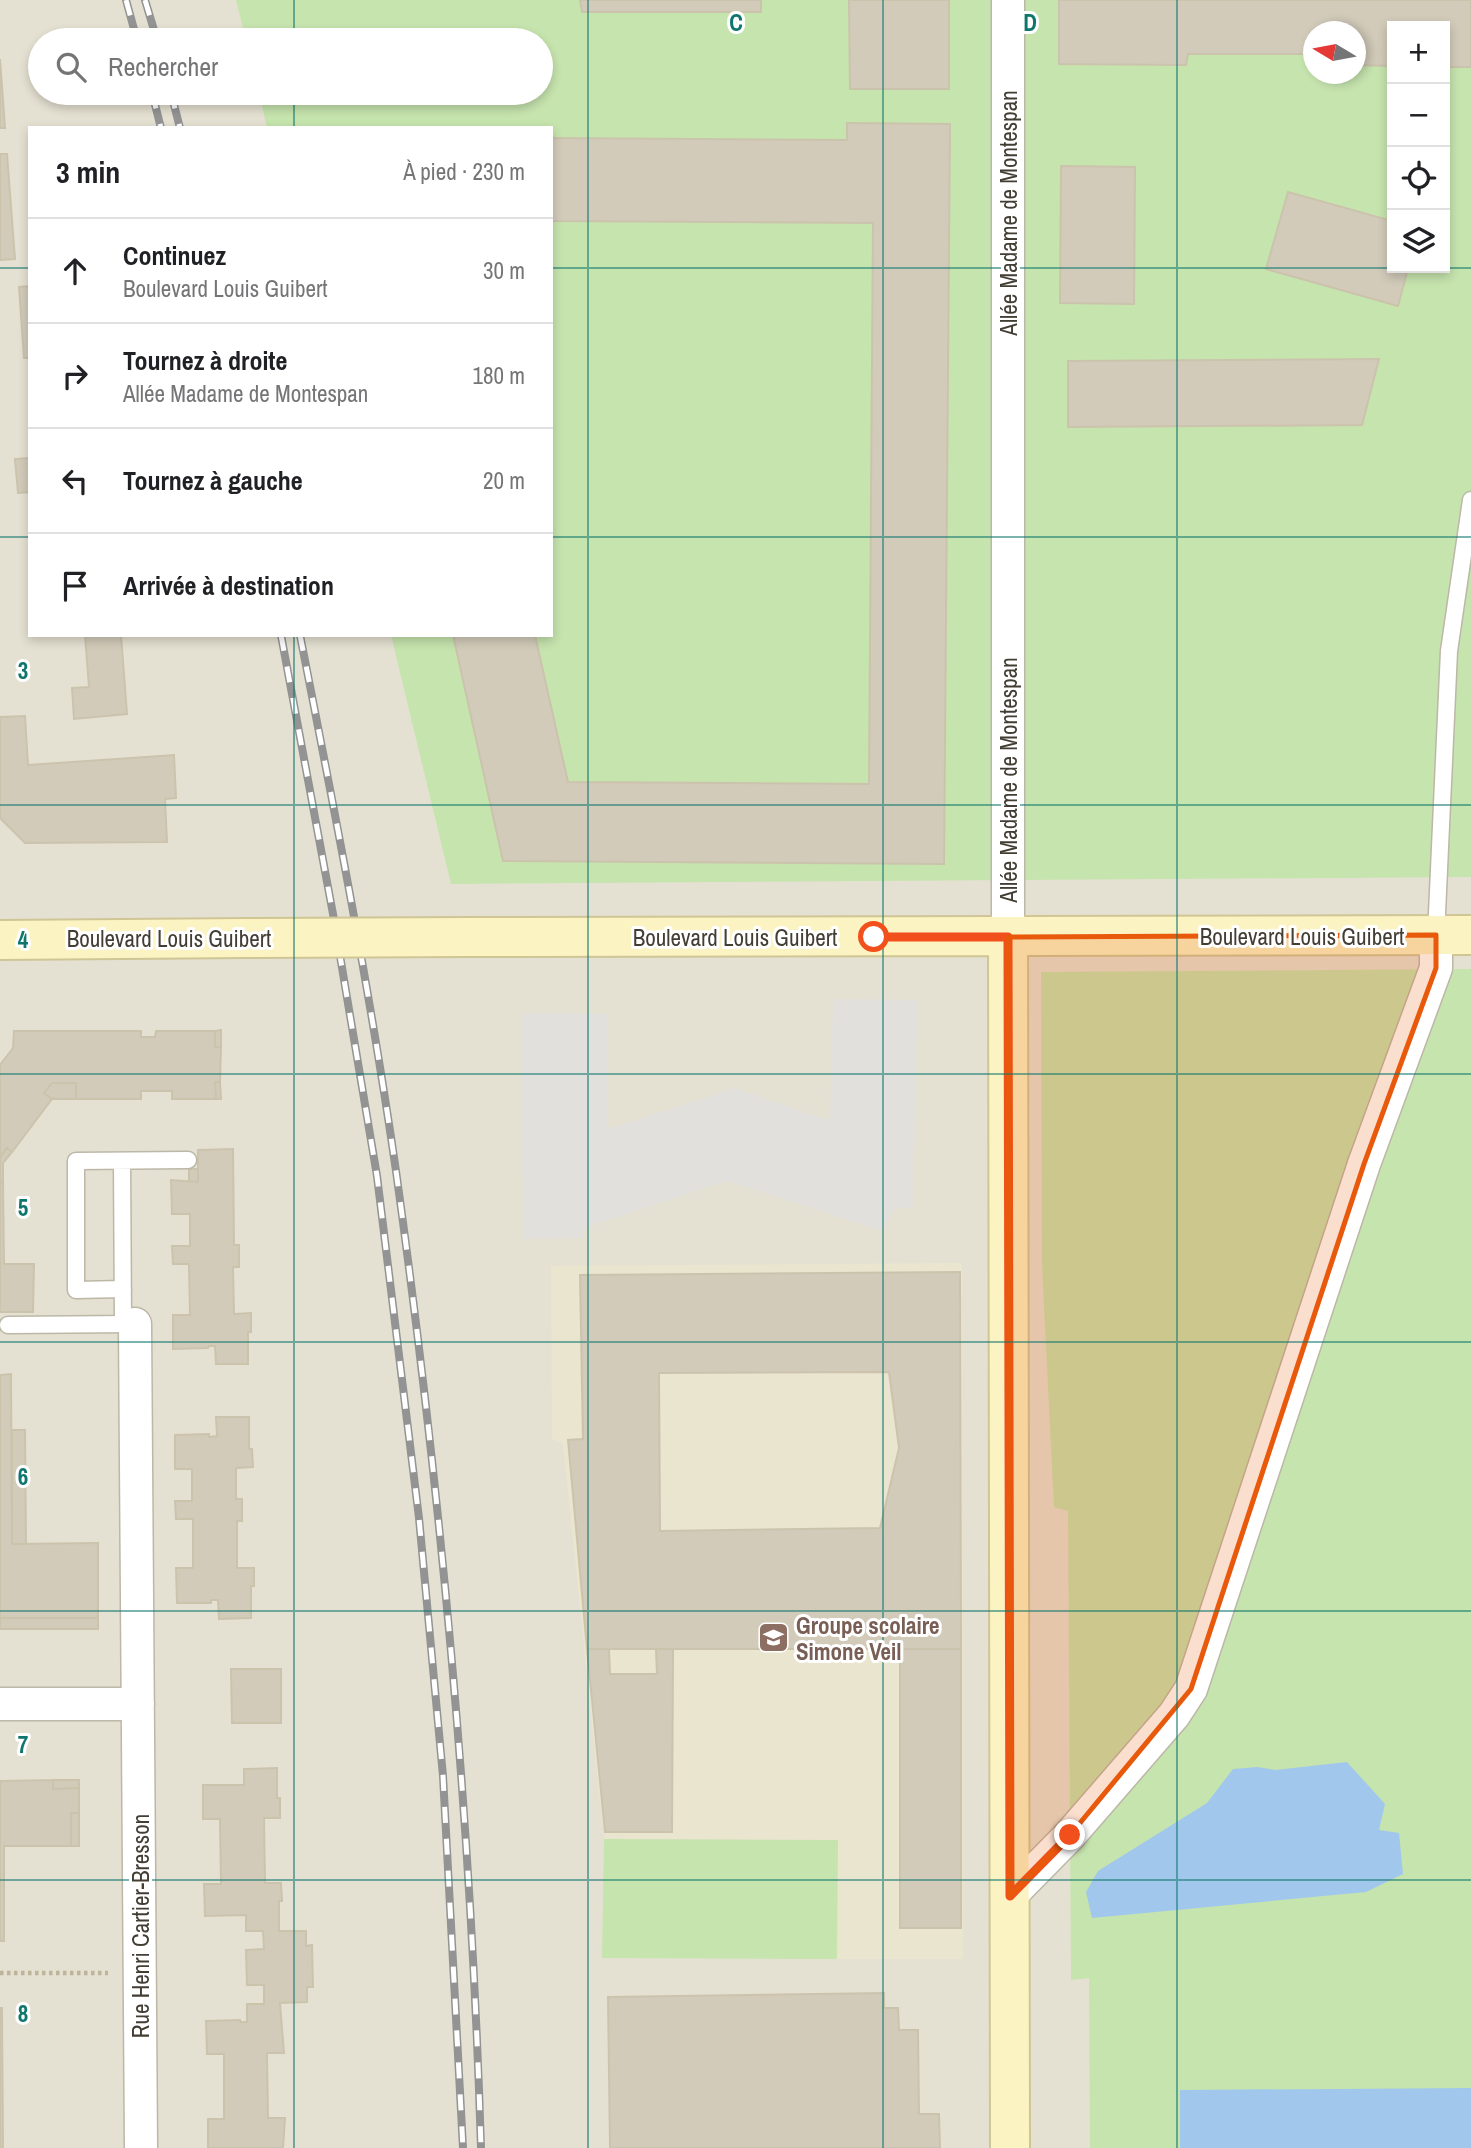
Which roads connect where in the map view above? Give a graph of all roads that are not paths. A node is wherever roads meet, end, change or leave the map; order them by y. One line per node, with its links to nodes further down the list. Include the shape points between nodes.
1 (1007, 0): 4 (street, Allée Madame de Montespan)
2 (1471, 500): 3 (lane, via 1449,651)
3 (1454, 935): 4 (street, Boulevard Louis Guibert); 13 (street, via 1436,968 1364,1164 1192,1689 1070,1835)
4 (1008, 937): 5 (street, Boulevard Louis Guibert, bridge); 13 (street, Allée Madame de Montespan)
5 (0, 940)
6 (188, 1160): 7 (lane)
7 (122, 1161): 8 (lane); 8 (lane, via 76,1161 76,1290)
8 (123, 1289): 9 (lane)
9 (129, 1324): 10 (lane); 12 (street, Rue Henri Cartier-Bresson)
10 (8, 1325)
11 (0, 1704): 12 (street)
12 (138, 1704): 14 (street, Rue Henri Cartier-Bresson)
13 (1010, 1896): 15 (street, Allée Madame de Montespan)
14 (141, 2148)
15 (1010, 2148)

